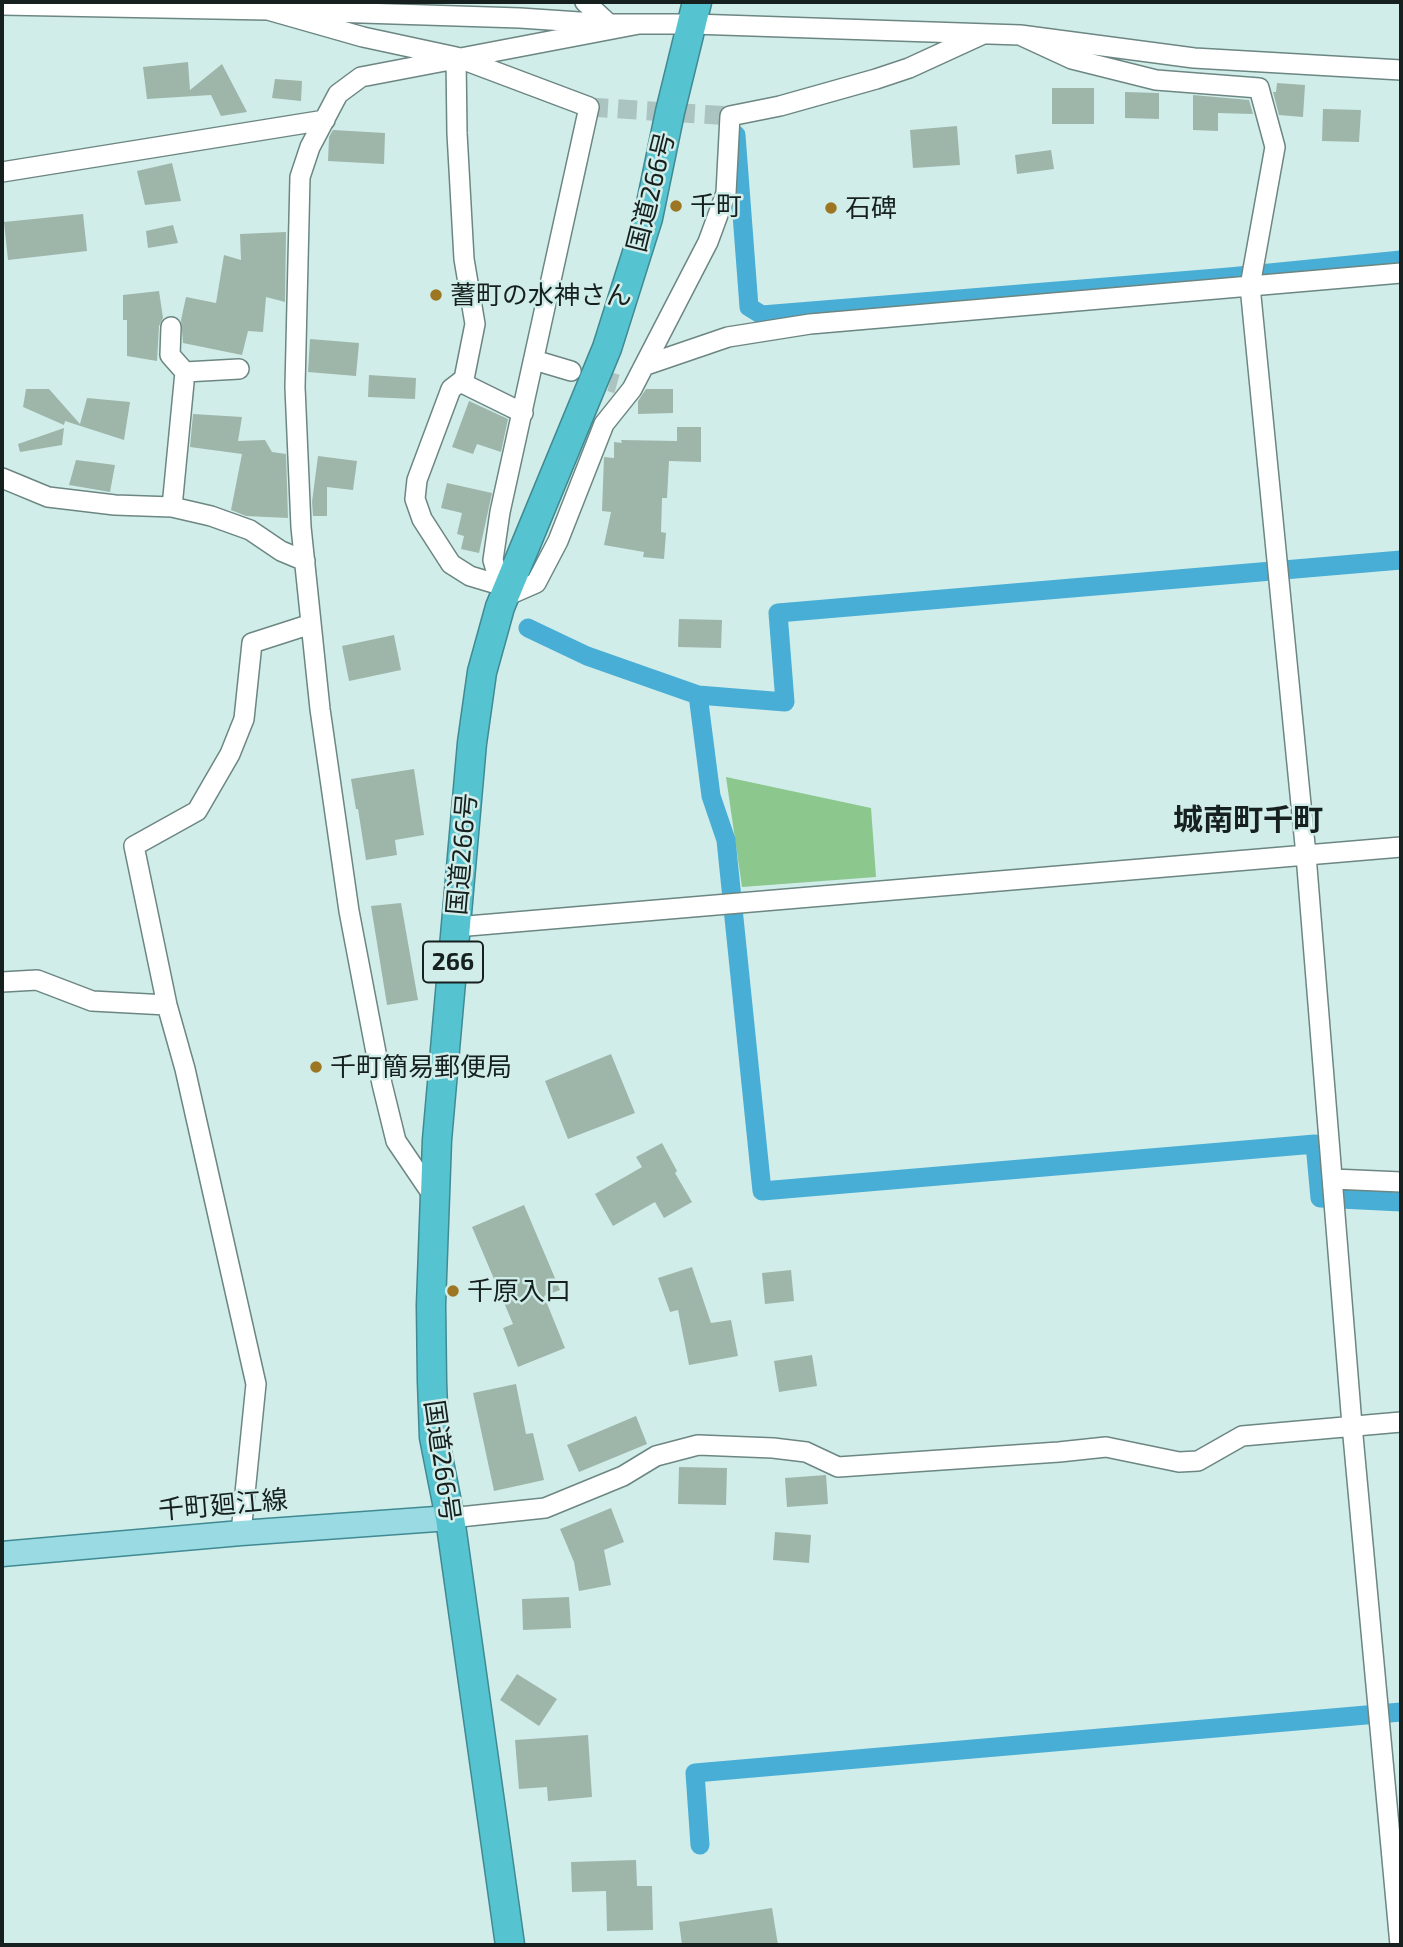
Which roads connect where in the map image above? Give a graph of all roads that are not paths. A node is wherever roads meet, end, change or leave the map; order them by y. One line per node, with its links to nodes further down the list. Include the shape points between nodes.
1 (585, 2): 5 (street)
2 (2, 5): 3 (street)
3 (268, 6): 5 (street); 9 (street, via 363,37)
4 (695, 12): 6 (street); 7 (street); 26 (highway, 国道266号 / 266, via 648,218 607,348)
5 (609, 24): 6 (street)
6 (639, 24): 9 (street)
7 (981, 35): 8 (street); 17 (street, via 876,79 730,116 728,175 721,209)
8 (1020, 35): 10 (street, via 1194,58); 14 (street, via 1072,60 1156,80 1259,88 1275,147)
9 (456, 57): 11 (street, via 360,77 338,94); 16 (street, via 589,107); 21 (street, via 464,259 475,324)
10 (1401, 70)
11 (325, 120): 12 (street); 25 (street, via 300,177 295,387)
12 (2, 172)
13 (1401, 273): 14 (street)
14 (1250, 286): 17 (street, via 810,324 728,337); 29 (street)
15 (171, 327): 20 (street, via 170,355)
16 (534, 360): 19 (street); 22 (street)
17 (646, 365): 26 (street, via 625,387 604,424 558,541 536,583)
18 (239, 369): 20 (street)
19 (571, 371)
20 (185, 372): 24 (street)
21 (460, 382): 22 (street); 26 (street, via 451,388 417,480 415,499 422,519 451,564)
22 (523, 413): 26 (street, via 494,560)
23 (2, 478): 24 (street, via 48,497)
24 (172, 508): 25 (street, via 250,530)
25 (305, 561): 27 (street)
26 (502, 591): 30 (highway, 国道266号 / 266, via 482,672 472,743)
27 (312, 624): 32 (street, via 253,643 244,719 197,811 134,846); 35 (street, via 347,897 382,1084 396,1141)
28 (1401, 847): 29 (street)
29 (1306, 855): 30 (street); 33 (street)
30 (456, 927): 35 (highway, 国道266号 / 266)
31 (2, 982): 32 (street, via 37,980 92,1001)
32 (167, 1006): 39 (street, via 256,1384)
33 (1333, 1179): 34 (street); 37 (street)
34 (1401, 1182)
35 (434, 1198): 38 (highway, 国道266号 / 266, via 434,1437)
36 (1401, 1422): 37 (street)
37 (1352, 1425): 38 (street, via 1242,1436 1198,1461 1179,1462 1106,1447 838,1467 806,1452 698,1445 656,1457 545,1508); 42 (street)
38 (450, 1518): 39 (main road, 千町廻江線); 41 (highway, 国道266号 / 266)
39 (241, 1532): 40 (main road, 千町廻江線)
40 (2, 1554)
41 (510, 1945)
42 (1400, 1945)

